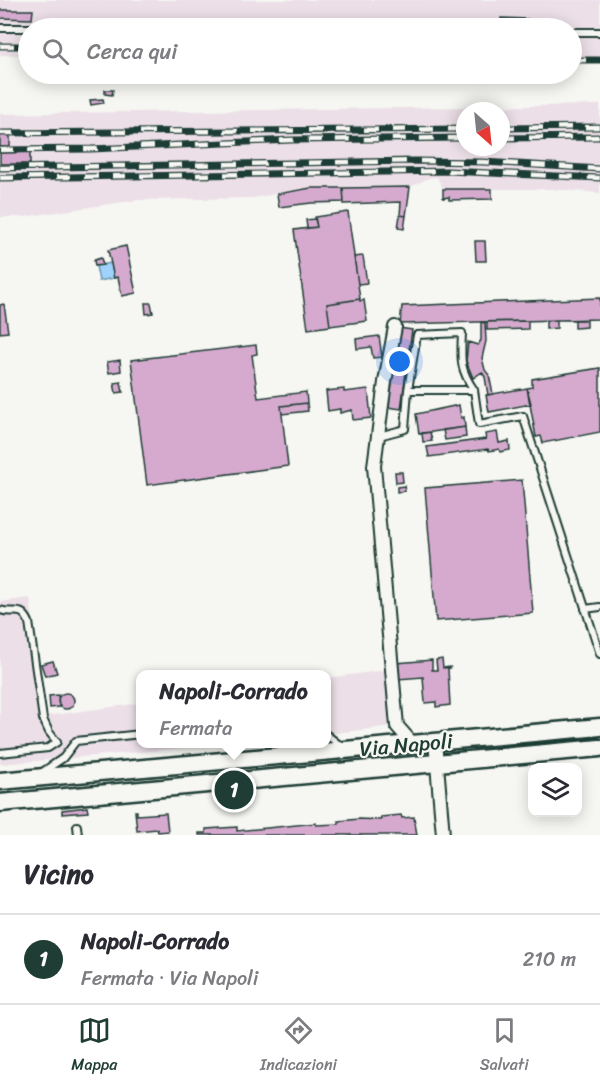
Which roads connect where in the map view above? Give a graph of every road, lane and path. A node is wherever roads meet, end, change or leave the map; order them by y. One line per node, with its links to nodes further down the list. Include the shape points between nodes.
1 (0, 28): 2 (lane)
2 (18, 28)
3 (582, 32): 4 (lane)
4 (600, 32)
5 (395, 327): 8 (street)
6 (408, 390): 7 (lane); 7 (lane, via 417,335 462,333 463,374); 8 (lane, via 405,429)
7 (474, 390): 10 (lane, via 478,424 523,416)
8 (379, 436): 18 (street, via 374,466 397,726)
9 (600, 607): 10 (lane)
10 (585, 609): 13 (lane)
11 (4, 611): 12 (lane); 21 (lane, via 20,611 29,622 43,719 57,742 48,748)
12 (0, 616)
13 (600, 654)
14 (600, 727): 17 (main road, Via Napoli)
15 (136, 735): 23 (lane, via 76,741 63,758)
16 (331, 738): 20 (lane)
17 (435, 741): 18 (main road, Via Napoli); 22 (street)
18 (412, 742): 20 (main road, Via Napoli)
19 (600, 748): 22 (main road, Via Napoli)
20 (345, 749): 23 (main road, Via Napoli)
21 (0, 753)
22 (437, 764): 25 (main road, Via Napoli); 28 (street)
23 (34, 778): 24 (main road, Via Napoli)
24 (0, 781)
25 (0, 803)
26 (77, 826): 27 (lane)
27 (78, 835)
28 (443, 835)

